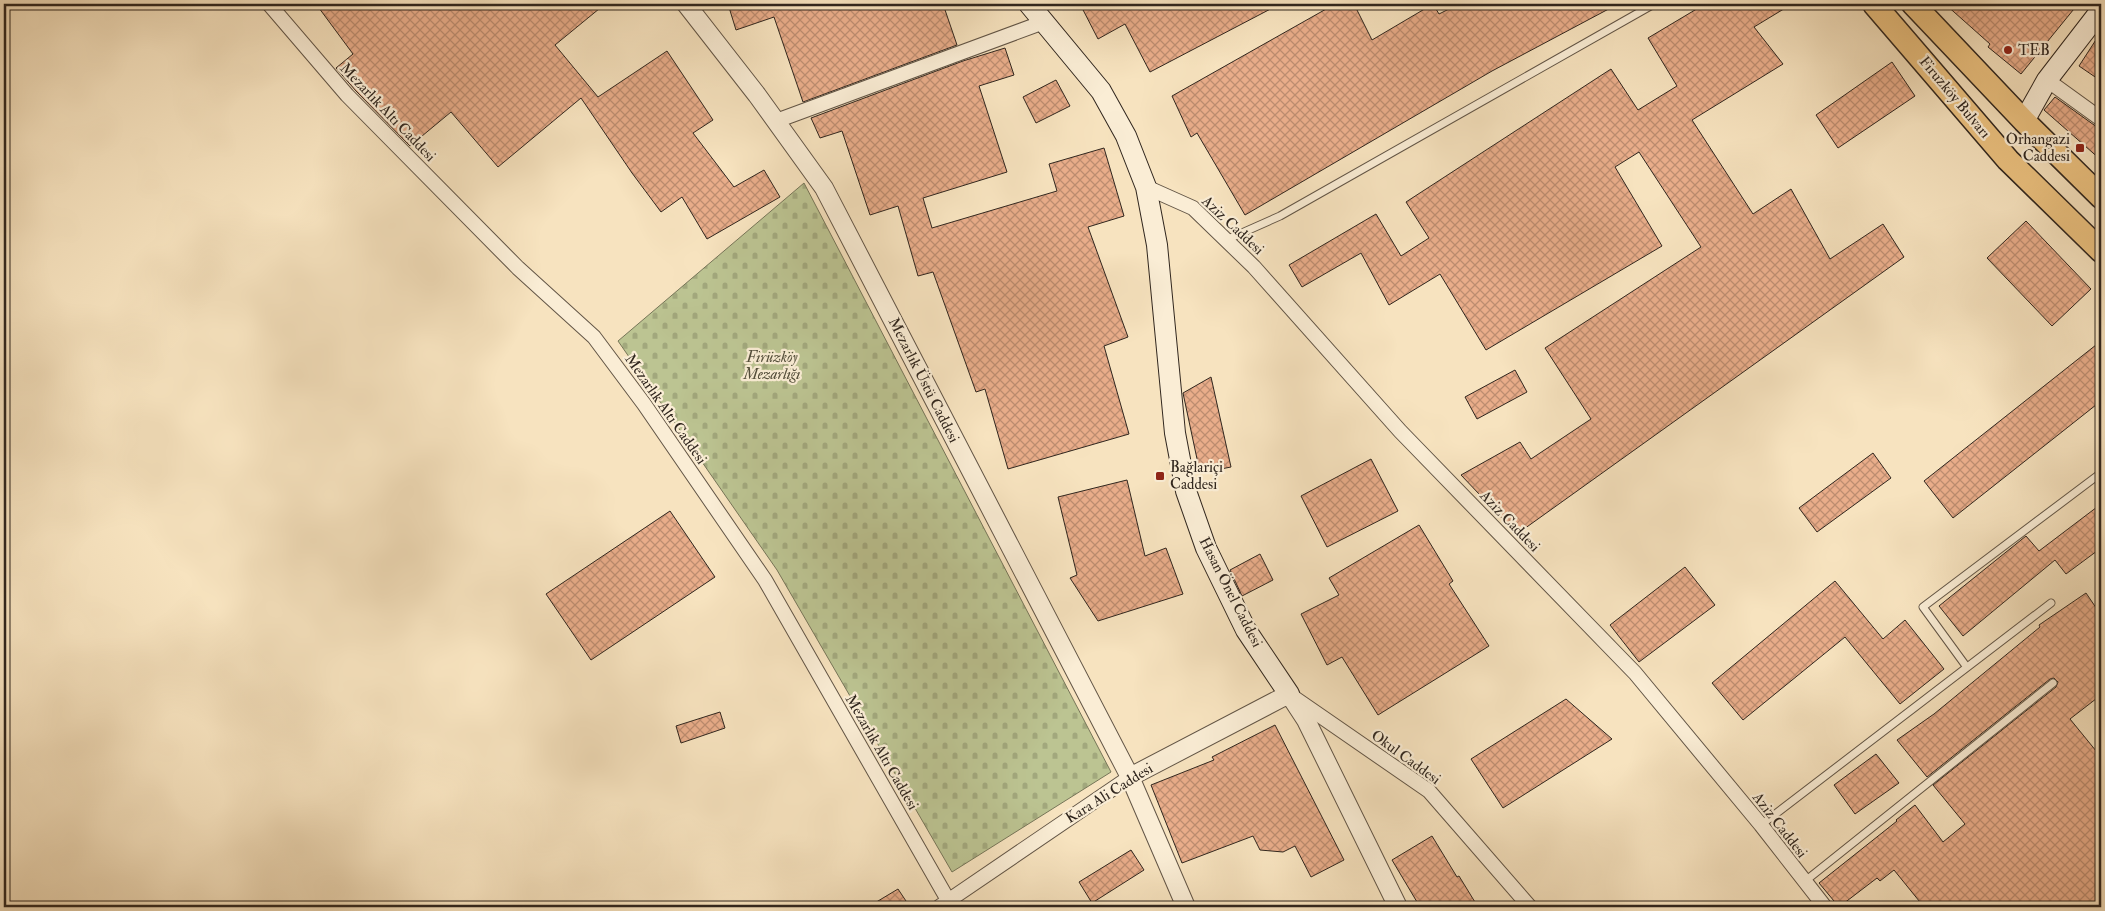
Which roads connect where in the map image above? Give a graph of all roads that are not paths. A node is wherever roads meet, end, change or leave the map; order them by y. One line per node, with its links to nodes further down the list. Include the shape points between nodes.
1 (269, 4): 25 (street, Mezarlık Altı Caddesi, via 347,95 518,268 594,337 765,580)
2 (686, 4): 11 (street, Mezarlık Üstü Caddesi)
3 (1029, 4): 8 (main road)
4 (1654, 4): 15 (lane, via 1280,216)
5 (1874, 4): 16 (main road, Firuzköy Bulvarı, via 2008,160)
6 (1913, 4): 12 (main road, Firuzköy Bulvarı)
7 (2101, 10): 9 (main road)
8 (1044, 22): 11 (street); 13 (main road, via 1101,91 1126,136)
9 (2047, 80): 10 (street); 12 (main road)
10 (2101, 119)
11 (776, 120): 22 (street, Mezarlık Üstü Caddesi, via 824,188)
12 (2024, 121): 14 (main road, Firuzköy Bulvarı)
13 (1146, 187): 15 (street, Aziz Caddesi, via 1193,208); 21 (main road, Hasan Önel Caddesi, via 1157,245 1175,433 1186,491 1206,548 1242,621)
14 (2101, 197)
15 (1226, 240): 23 (street, Aziz Caddesi, via 1254,267 1400,431 1635,674)
16 (2101, 251)
17 (2101, 473): 19 (lane, via 1923,607)
18 (2051, 603): 19 (lane)
19 (1966, 666): 23 (lane)
20 (2053, 683): 24 (lane)
21 (1289, 694): 22 (street, Kara Ali Caddesi); 27 (street, Hasan Önel Caddesi, via 1306,720); 28 (street, Okul Caddesi, via 1429,791)
22 (1130, 776): 25 (street, Kara Ali Caddesi); 26 (street, Mezarlık Üstü Caddesi)
23 (1761, 826): 24 (street, Aziz Caddesi)
24 (1804, 882): 29 (street, Aziz Caddesi)
25 (946, 905)
26 (1186, 907)
27 (1398, 907)
28 (1530, 907)
29 (1825, 907)

